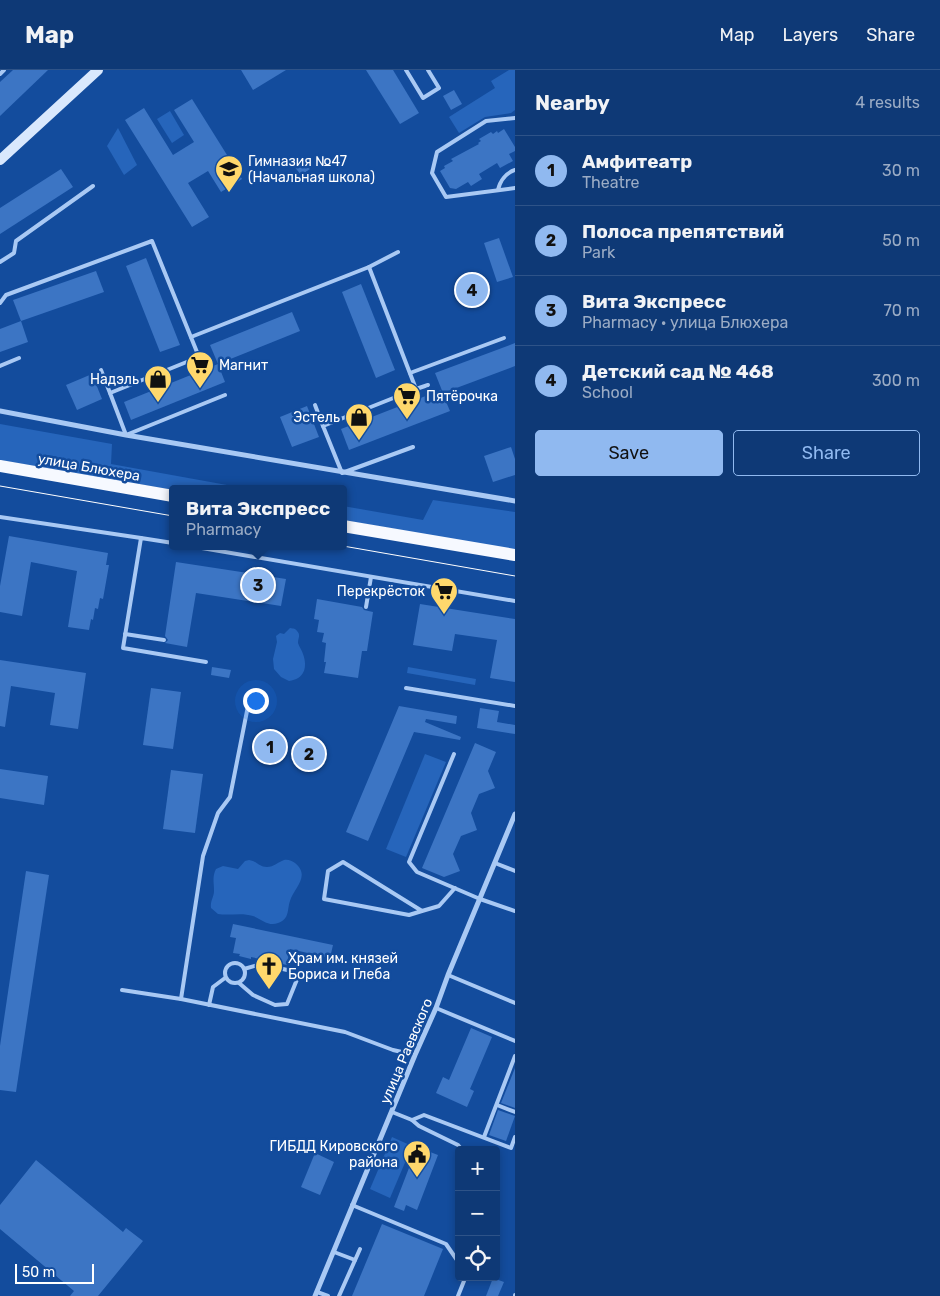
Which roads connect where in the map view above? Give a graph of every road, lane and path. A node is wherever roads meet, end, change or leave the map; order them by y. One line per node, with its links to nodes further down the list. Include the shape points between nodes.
1 (4, 70): 5 (lane)
2 (98, 70): 7 (main road)
3 (406, 70): 4 (lane, via 423,98 439,88)
4 (428, 70)
5 (0, 74)
6 (515, 118): 11 (lane, via 486,121 437,152 432,174 446,197)
7 (0, 160)
8 (515, 170): 11 (lane, via 500,181)
9 (92, 186): 13 (lane, via 16,241 14,254)
10 (515, 188): 11 (lane)
11 (498, 190)
12 (398, 252): 14 (lane)
13 (0, 262)
14 (369, 267): 16 (lane); 21 (lane)
15 (0, 303): 16 (lane, via 6,295 152,241)
16 (192, 337): 24 (lane, via 199,357)
17 (504, 338): 21 (lane)
18 (19, 358): 19 (lane)
19 (0, 366)
20 (101, 370): 24 (lane)
21 (410, 373): 23 (lane)
22 (428, 384): 23 (lane)
23 (416, 390): 28 (lane)
24 (110, 393): 29 (lane)
25 (225, 395): 29 (lane)
26 (315, 405): 28 (lane)
27 (0, 411): 29 (street)
28 (323, 426): 32 (lane)
29 (126, 436): 32 (street)
30 (412, 447): 32 (lane)
31 (0, 466): 33 (main road, улица Блюхера)
32 (342, 473): 34 (street)
33 (169, 495)
34 (515, 501)
35 (0, 518): 37 (lane)
36 (347, 527): 40 (main road)
37 (141, 538): 38 (lane); 44 (lane)
38 (169, 543)
39 (213, 550): 41 (lane)
40 (515, 555)
41 (371, 577): 42 (lane); 43 (lane)
42 (515, 601)
43 (366, 608)
44 (125, 634): 45 (lane); 46 (lane, via 123,648)
45 (164, 640)
46 (206, 662)
47 (406, 688): 49 (lane)
48 (249, 701): 63 (lane, via 230,797 218,813 202,856)
49 (515, 706)
50 (454, 754): 54 (lane, via 409,862 417,872)
51 (515, 814): 52 (street, улица Раевского)
52 (495, 863): 53 (lane); 55 (street, улица Раевского)
53 (515, 872)
54 (455, 888): 55 (lane); 56 (lane, via 439,906)
55 (480, 899): 57 (lane); 59 (street, улица Раевского)
56 (422, 911): 56 (lane, via 343,862 328,871 324,899 409,915)
57 (515, 911)
58 (244, 969): 60 (lane, via 238,964 230,964 225,970); 61 (lane, via 244,977); 61 (lane, via 261,964 296,972 298,977 287,1004 275,1005 253,995)
59 (448, 974): 64 (lane); 66 (street, улица Раевского)
60 (226, 978): 61 (lane, via 231,983); 65 (lane, via 213,987)
61 (239, 983)
62 (122, 990): 63 (lane)
63 (181, 999): 65 (lane)
64 (515, 1003)
65 (209, 1005): 68 (lane, via 345,1032)
66 (436, 1008): 67 (lane); 68 (street, улица Раевского)
67 (515, 1041)
68 (415, 1055): 71 (street, улица Раевского)
69 (515, 1056): 70 (lane)
70 (496, 1105): 72 (lane); 74 (lane)
71 (392, 1112): 73 (lane); 77 (street, улица Раевского)
72 (515, 1112)
73 (412, 1120): 74 (lane, via 424,1115); 76 (lane)
74 (484, 1137): 75 (lane, via 511,1148)
75 (515, 1137)
76 (459, 1146)
77 (352, 1205): 79 (street, улица Раевского); 80 (lane, via 446,1244)
78 (360, 1249): 81 (lane)
79 (334, 1252): 81 (lane); 83 (street, улица Раевского)
80 (455, 1257)
81 (355, 1260): 85 (lane)
82 (464, 1281): 86 (lane)
83 (316, 1294): 84 (lane)
84 (328, 1296)
85 (339, 1296)
86 (458, 1296)

